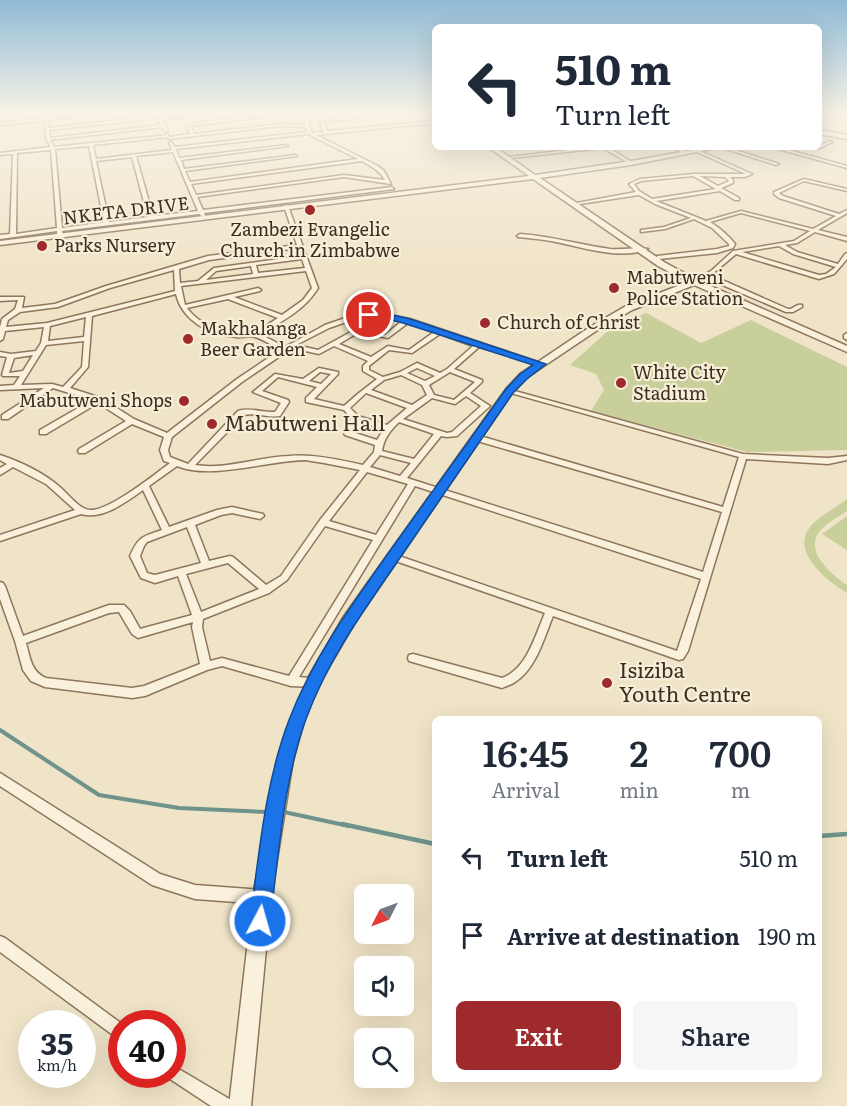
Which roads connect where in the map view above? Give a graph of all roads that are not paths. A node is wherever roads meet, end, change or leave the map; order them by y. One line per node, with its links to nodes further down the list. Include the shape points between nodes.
1 (15, 166): 40 (street)
2 (54, 166): 39 (street)
3 (95, 166): 36 (street)
4 (137, 166): 33 (street)
5 (182, 166): 15 (street)
6 (219, 166): 15 (street)
7 (305, 166): 14 (street)
8 (324, 166): 14 (street)
9 (372, 166): 19 (street)
10 (520, 166): 17 (street)
11 (522, 166): 17 (street)
12 (612, 166): 17 (street, NKETA DRIVE)
13 (731, 166): 18 (street, via 750,174)
14 (307, 168): 20 (street)
15 (184, 170): 20 (street)
16 (694, 175): 18 (street); 21 (street); 24 (street, via 631,184)
17 (536, 176): 22 (street, NKETA DRIVE); 28 (street)
18 (726, 176): 21 (street, via 731,182)
19 (388, 182): 22 (street); 25 (street, via 344,176)
20 (189, 183): 25 (street)
21 (720, 189): 26 (street); 27 (street)
22 (394, 190): 29 (street, NKETA DRIVE); 31 (street)
23 (847, 190): 32 (street, via 804,180 776,193)
24 (641, 193): 27 (street); 28 (street)
25 (195, 196): 31 (street)
26 (737, 199)
27 (653, 200): 34 (street)
28 (576, 204): 47 (street)
29 (286, 206): 31 (street, NKETA DRIVE); 46 (street)
30 (847, 211): 32 (street)
31 (203, 214): 33 (street); 39 (street, NKETA DRIVE)
32 (839, 215): 38 (street)
33 (151, 218): 36 (street)
34 (693, 219): 35 (street); 37 (street)
35 (706, 222): 38 (street, via 741,212); 51 (street, via 731,247)
36 (107, 224): 39 (street)
37 (643, 231)
38 (814, 231): 43 (street); 45 (street, via 795,242)
39 (60, 232): 40 (street); 44 (street, NKETA DRIVE)
40 (13, 236): 42 (street)
41 (519, 236): 47 (street, via 559,239 623,252)
42 (0, 237)
43 (847, 239)
44 (0, 243)
45 (779, 244): 48 (street); 53 (street)
46 (300, 246): 50 (street); 54 (street, via 208,258)
47 (641, 250): 51 (street); 57 (street)
48 (735, 252): 53 (street, via 814,277 827,276); 57 (street)
49 (847, 255): 53 (street)
50 (304, 257): 52 (street); 55 (street)
51 (659, 257): 57 (street)
52 (253, 264): 56 (street); 58 (street, via 214,270)
53 (839, 266)
54 (176, 268): 59 (street); 65 (street, via 56,306)
55 (308, 270): 56 (street); 67 (street, via 315,288 312,294)
56 (256, 276): 58 (street)
57 (700, 279): 63 (street, via 786,310); 79 (street); 83 (street); 88 (street, via 629,308)
58 (200, 282): 59 (street)
59 (178, 288): 64 (street); 66 (street)
60 (258, 290): 61 (street)
61 (229, 298): 64 (street); 67 (street)
62 (0, 299): 65 (street, via 22,298)
63 (800, 306)
64 (183, 307): 73 (street, via 219,334)
65 (18, 310): 68 (street)
66 (89, 314): 70 (street); 76 (street)
67 (281, 317): 73 (street)
68 (3, 319): 71 (street)
69 (406, 321): 72 (street); 74 (street); 81 (street, via 380,315 358,316 320,329)
70 (47, 326): 71 (street); 77 (street)
71 (2, 330): 75 (street)
72 (439, 332): 80 (street); 82 (street, via 410,352)
73 (255, 334): 81 (street)
74 (386, 337): 78 (street, via 357,330); 82 (street)
75 (0, 339)
76 (88, 339): 77 (street); 100 (street, via 85,367)
77 (44, 343): 84 (street)
78 (333, 344): 81 (street, via 314,353); 87 (street)
79 (847, 344)
80 (478, 345): 88 (street); 89 (street)
81 (289, 348): 115 (street)
82 (388, 348): 87 (street)
83 (847, 350)
84 (36, 353): 86 (street); 90 (street)
85 (0, 354): 86 (street)
86 (11, 356): 90 (street, via 5,375)
87 (372, 360): 93 (street, via 366,371)
88 (541, 364): 102 (street)
89 (449, 370): 92 (street); 103 (street, via 480,381)
90 (26, 373): 96 (street)
91 (402, 373): 92 (street, via 417,365); 93 (street); 95 (street)
92 (440, 375): 95 (street)
93 (382, 379): 101 (street)
94 (305, 381): 98 (street); 98 (street, via 319,370 336,373); 126 (street, via 274,376 257,392 285,402 278,414 250,410 241,413)
95 (425, 384): 104 (street)
96 (17, 386): 97 (street); 99 (street)
97 (52, 386): 100 (street); 108 (street)
98 (322, 386): 106 (street, via 309,400)
99 (0, 388)
100 (65, 389): 105 (street)
101 (366, 391): 106 (street); 107 (street)
102 (509, 391): 116 (street); 120 (street)
103 (467, 394): 104 (street, via 455,402); 114 (street, via 486,406 454,434)
104 (431, 396): 107 (street)
105 (98, 400): 111 (street); 113 (street)
106 (346, 408): 109 (street)
107 (413, 408): 110 (street)
108 (5, 417)
109 (356, 418): 112 (street); 117 (street, via 348,433)
110 (399, 420): 112 (street); 114 (street)
111 (131, 421): 115 (street); 118 (street)
112 (388, 428): 117 (street)
113 (43, 432)
114 (438, 434): 123 (street)
115 (168, 436): 125 (street, via 164,450 167,459)
116 (477, 438): 132 (street); 133 (street)
117 (378, 443): 119 (street)
118 (82, 451)
119 (378, 452): 123 (street); 127 (street)
120 (743, 456): 122 (street, via 828,461); 133 (street)
121 (0, 457): 124 (street)
122 (847, 458)
123 (416, 462): 129 (street)
124 (13, 463): 128 (street); 134 (street, via 48,482)
125 (175, 463): 126 (street); 131 (street)
126 (188, 468): 127 (street, via 224,469 305,458)
127 (364, 470): 129 (street); 136 (street)
128 (0, 472)
129 (402, 479): 130 (street)
130 (413, 483): 132 (street); 140 (street)
131 (146, 485): 134 (street, via 104,510 91,514); 138 (street)
132 (440, 492): 141 (street); 144 (street)
133 (725, 510): 144 (street)
134 (81, 511): 139 (street)
135 (260, 516): 137 (street, via 232,510)
136 (323, 522): 140 (street); 146 (street, via 284,578)
137 (190, 523): 138 (street); 142 (street)
138 (166, 532): 143 (street, via 140,544 135,556 149,579)
139 (0, 538)
140 (379, 539): 152 (street)
141 (393, 557): 147 (street); 153 (street, via 349,620)
142 (206, 564): 143 (street); 146 (street, via 230,559)
143 (182, 572): 148 (street)
144 (706, 577): 147 (street, via 679,656)
145 (0, 586): 149 (street)
146 (266, 590): 148 (street)
147 (550, 612): 150 (street, via 524,669 511,681 502,683)
148 (198, 617): 149 (street, via 138,634 128,614 121,608 110,609); 151 (street, via 196,627)
149 (20, 641): 151 (street, via 28,670 34,678 45,682 132,693)
150 (413, 658)
151 (206, 666): 152 (street, via 231,663)
152 (291, 681): 153 (street)
153 (313, 682): 155 (street, via 285,760)
154 (0, 779): 155 (street, via 157,880 195,892)
155 (262, 897): 160 (street)
156 (0, 943): 157 (street)
157 (108, 1024)
158 (186, 1081): 159 (street)
159 (225, 1106)
160 (240, 1106)

